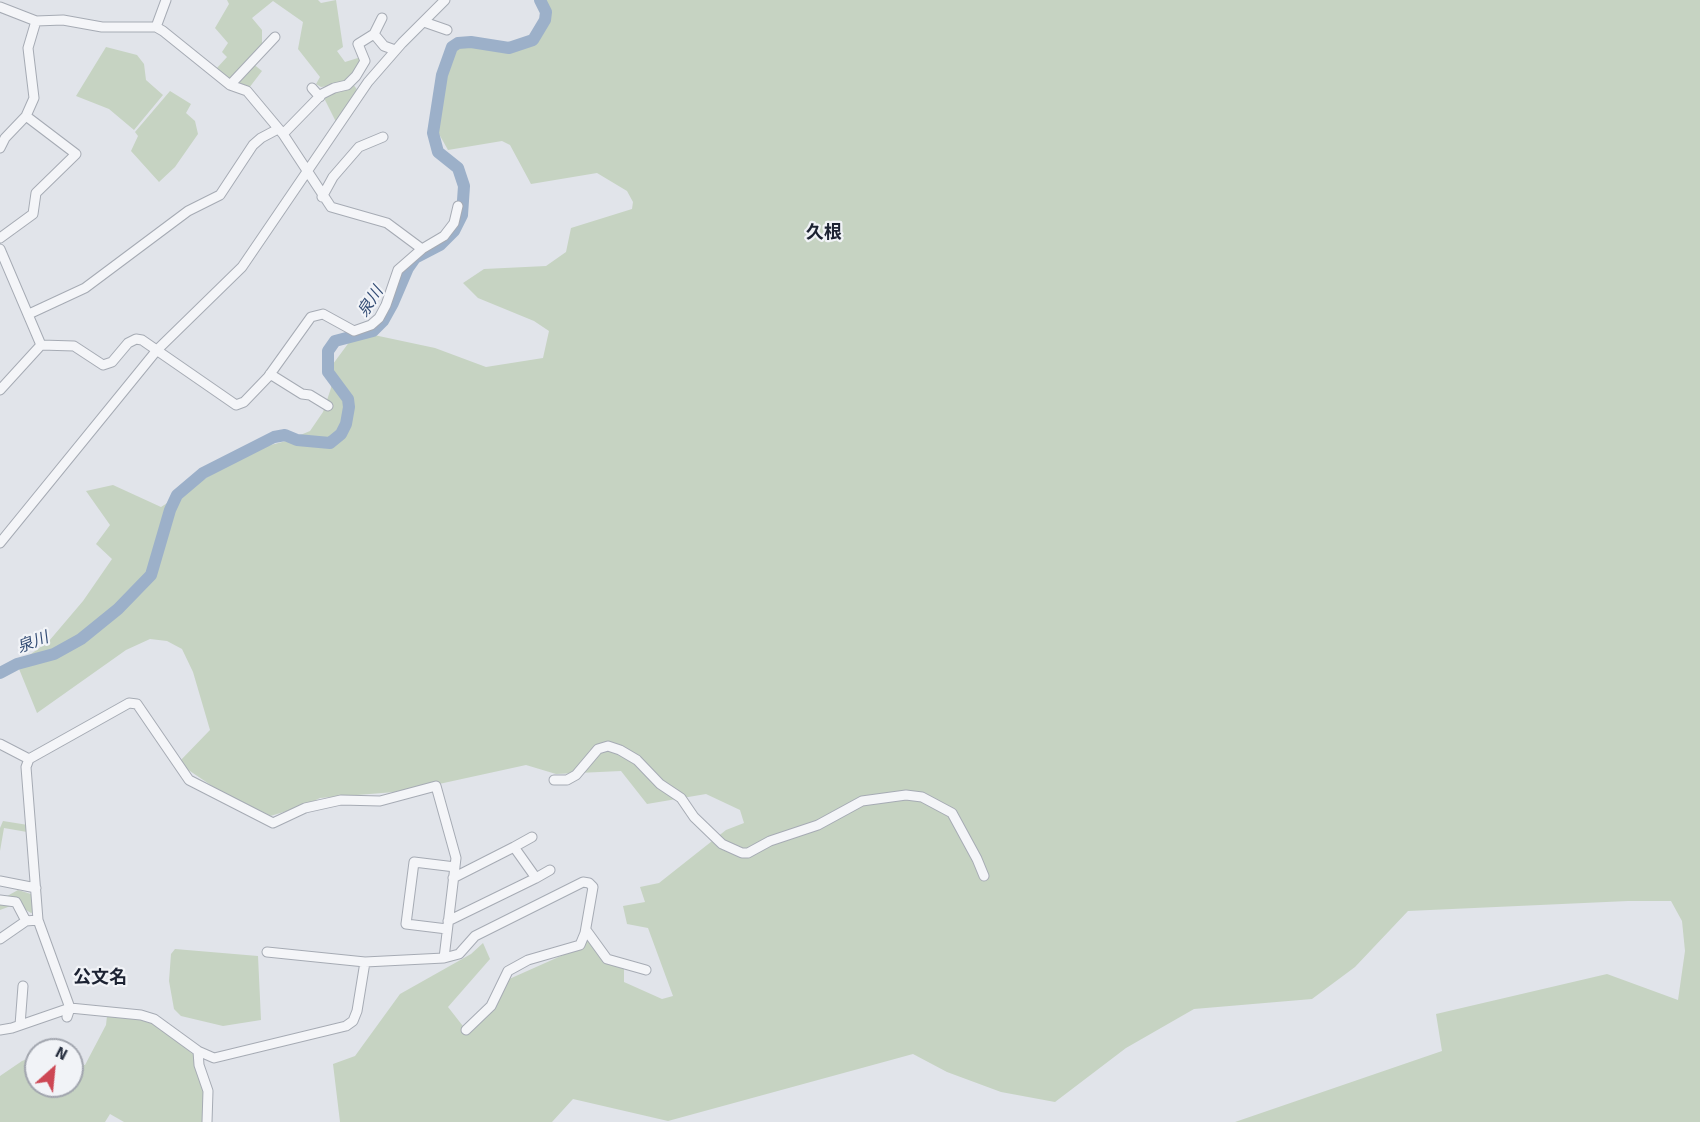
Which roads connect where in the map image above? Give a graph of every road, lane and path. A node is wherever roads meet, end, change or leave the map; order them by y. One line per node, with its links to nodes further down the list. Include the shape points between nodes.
1 (166, 0): 7 (street)
2 (445, 0): 6 (street)
3 (0, 7): 5 (street)
4 (382, 18): 9 (street)
5 (36, 21): 7 (street); 15 (street, via 28,48 34,98)
6 (424, 21): 8 (street); 11 (street)
7 (156, 27): 12 (street)
8 (447, 30)
9 (374, 34): 11 (street, via 384,46); 14 (street, via 358,44 365,61 356,76 347,85)
10 (276, 37): 12 (street)
11 (395, 50): 19 (street, via 368,82)
12 (230, 85): 16 (street, via 247,91)
13 (312, 88): 14 (street)
14 (320, 97): 16 (street)
15 (26, 116): 18 (street); 22 (street, via 76,154 36,193 33,214)
16 (281, 131): 19 (street); 25 (street, via 253,145 220,195 188,211 85,288)
17 (382, 137): 20 (street, via 359,147)
18 (0, 148)
19 (308, 173): 20 (street); 27 (street, via 242,267)
20 (322, 196): 24 (street, via 331,207 387,223)
21 (458, 206): 24 (street, via 454,223 444,236)
22 (0, 238)
23 (0, 249): 25 (street)
24 (422, 249): 28 (street, via 398,270 390,307 379,318 363,330 346,329 323,314 311,317)
25 (29, 314): 26 (street)
26 (41, 345): 27 (street, via 74,346 103,365 112,362 136,339); 29 (street)
27 (157, 350): 28 (street, via 236,405 244,402); 31 (street)
28 (270, 374): 30 (street)
29 (0, 390)
30 (328, 406)
31 (0, 543)
32 (0, 744): 33 (street)
33 (29, 759): 37 (street, via 97,724 122,705 137,704 189,780 273,823 305,808 341,800 380,801 436,786 455,848); 43 (street, via 26,767)
34 (554, 780): 39 (street, via 576,775 598,749 608,746 620,750 637,759 660,784 681,798 722,844 742,853 818,825 862,801 906,795 922,797 952,813)
35 (532, 837): 36 (street)
36 (514, 848): 40 (street); 41 (street)
37 (455, 867): 40 (street); 47 (street, via 414,862 406,924)
38 (550, 870): 41 (street)
39 (984, 876)
40 (453, 878): 47 (street)
41 (536, 878): 47 (street)
42 (0, 881): 43 (street)
43 (36, 888): 45 (street)
44 (0, 900): 46 (street, via 16,902)
45 (38, 920): 46 (street); 55 (street)
46 (26, 921): 49 (street)
47 (447, 925): 51 (street)
48 (586, 930): 51 (street, via 593,887 583,882 475,936 459,954); 53 (street, via 607,959); 58 (street, via 580,945 528,960 508,971 491,1006)
49 (0, 939)
50 (267, 952): 52 (street)
51 (444, 958): 52 (street)
52 (365, 962): 59 (street, via 357,1011 346,1026 214,1058)
53 (646, 970)
54 (23, 986): 56 (street)
55 (68, 1013): 56 (street); 59 (street, via 154,1019)
56 (20, 1025): 57 (street)
57 (0, 1030)
58 (466, 1030)
59 (198, 1051): 60 (street, via 208,1091)
60 (207, 1122)

